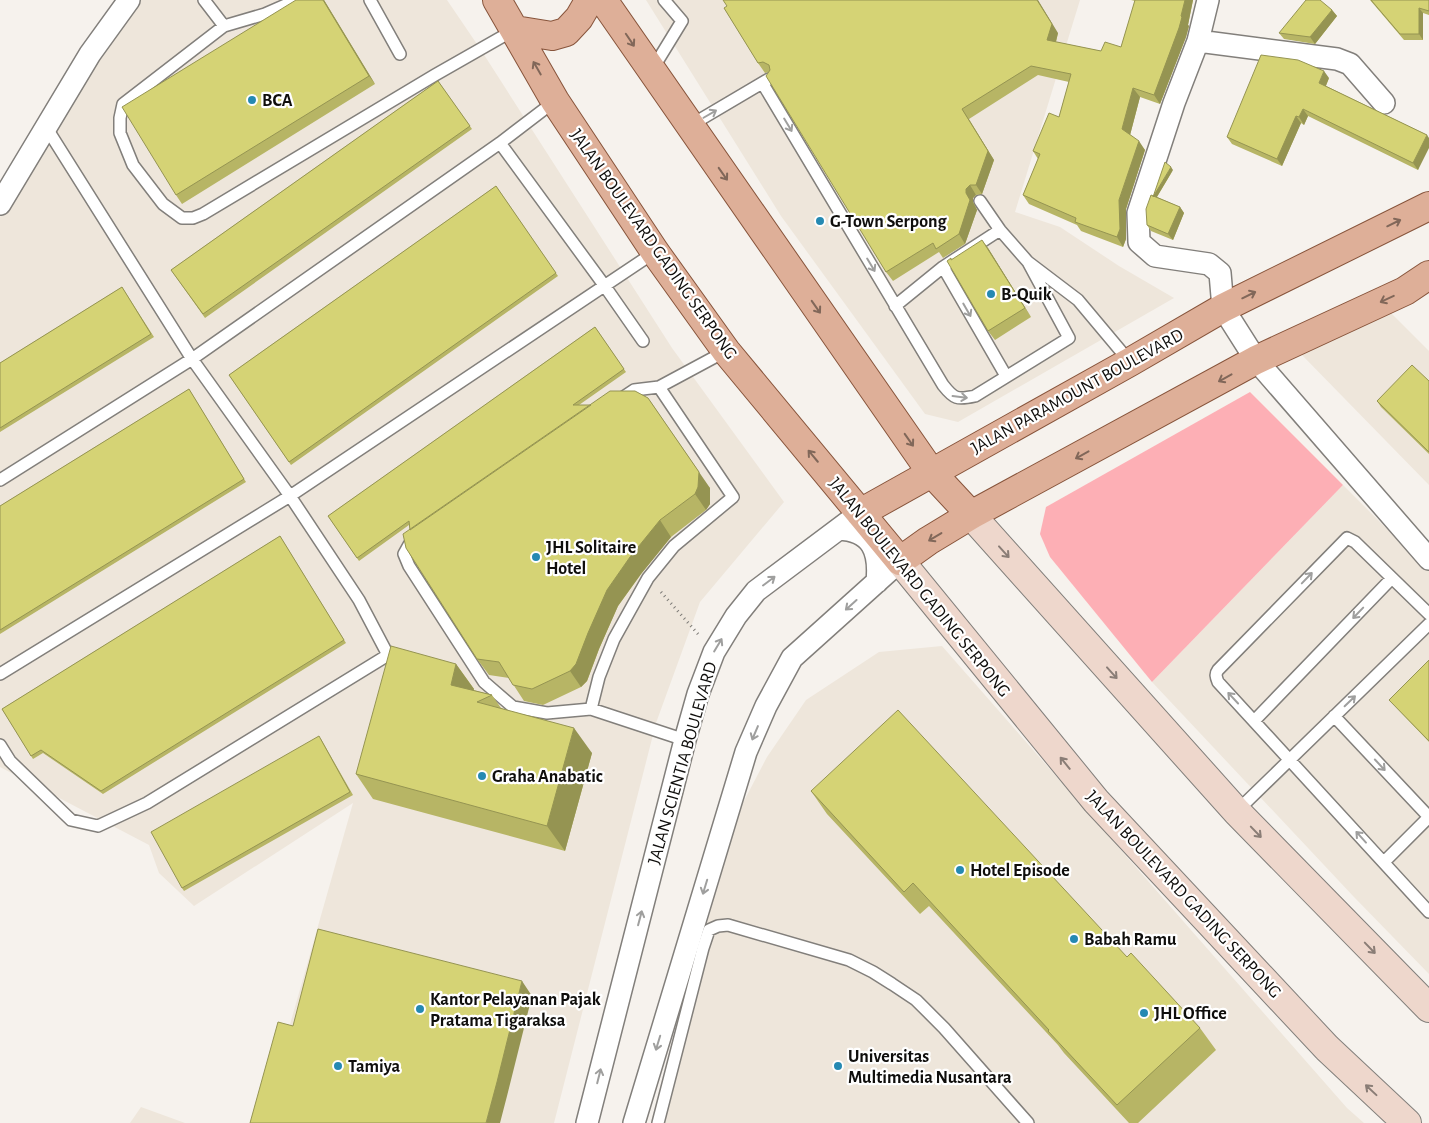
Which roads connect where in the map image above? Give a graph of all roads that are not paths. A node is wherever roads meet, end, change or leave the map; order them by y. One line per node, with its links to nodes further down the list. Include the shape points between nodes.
1 (129, 0): 18 (street, via 90,54)
2 (204, 0): 10 (lane)
3 (297, 0): 10 (lane)
4 (370, 0): 13 (lane)
5 (497, 0): 11 (main road, JALAN BOULEVARD GADING SERPONG)
6 (588, 0): 11 (main road, via 579,18 566,32 552,36)
7 (603, 0): 14 (main road, one-way to 14)
8 (664, 0): 14 (lane, via 682,22)
9 (1208, 0): 12 (street)
10 (224, 26): 11 (lane, via 123,104 120,134 133,165 163,204 182,218 204,214)
11 (515, 30): 15 (main road, JALAN BOULEVARD GADING SERPONG, one-way to 11)
12 (1198, 41): 16 (street, via 1336,59 1350,64); 30 (street, via 1138,213 1139,242 1155,256 1209,264 1220,273)
13 (400, 54)
14 (652, 71): 17 (main road)
15 (555, 100): 19 (lane); 24 (main road, JALAN BOULEVARD GADING SERPONG)
16 (1384, 103)
17 (690, 126): 29 (lane, one-way to 29, via 766,81); 39 (main road, one-way to 39)
18 (46, 127): 21 (street); 33 (lane)
19 (500, 143): 28 (lane); 33 (lane)
20 (980, 201): 23 (lane)
21 (0, 204)
22 (1429, 206): 30 (main road, JALAN PARAMOUNT BOULEVARD, one-way to 22)
23 (1000, 230): 25 (lane); 26 (lane)
24 (655, 252): 28 (lane); 32 (main road, JALAN BOULEVARD GADING SERPONG)
25 (1028, 262): 35 (lane, via 1078,300); 36 (lane, via 1069,338)
26 (942, 267): 29 (lane); 36 (lane, one-way to 36)
27 (1429, 275): 34 (main road, one-way to 34, via 1405,291)
28 (604, 285): 31 (lane); 41 (lane)
29 (895, 306): 36 (lane, one-way to 36, via 951,395 962,399 975,396)
30 (1224, 308): 34 (street); 35 (main road, JALAN PARAMOUNT BOULEVARD)
31 (643, 341)
32 (726, 351): 37 (lane); 43 (main road, JALAN BOULEVARD GADING SERPONG, one-way to 32)
33 (192, 359): 40 (lane); 41 (lane)
34 (1256, 360): 42 (main road, one-way to 42); 45 (street)
35 (1130, 362): 39 (main road, JALAN PARAMOUNT BOULEVARD)
36 (1006, 376)
37 (659, 387): 38 (lane, via 634,390); 52 (lane, via 733,497 674,546 648,578 614,639 599,676)
38 (610, 406)
39 (931, 472): 42 (main road); 43 (main road, JALAN SCIENTIA BOULEVARD)
40 (0, 480)
41 (290, 496): 51 (lane); 56 (lane, via 358,600 388,655 147,803 98,826 71,820 10,761)
42 (971, 515): 46 (main road, one-way to 46); 58 (main road, one-way to 58)
43 (849, 521): 46 (main road, JALAN BOULEVARD GADING SERPONG); 48 (street, via 849,529 873,547 878,564); 55 (street, JALAN SCIENTIA BOULEVARD, one-way to 43, via 698,694 714,652 736,616 756,591)
44 (425, 534): 52 (lane, via 409,545 404,554 484,682 513,707 548,713)
45 (1429, 559)
46 (900, 561): 48 (street); 68 (main road, JALAN BOULEVARD GADING SERPONG, one-way to 46, via 1327,1048 1096,801)
47 (1392, 578): 49 (lane); 54 (lane, one-way to 54); 54 (lane, one-way to 47, via 1218,682 1218,670 1347,538)
48 (877, 582): 65 (street, one-way to 65, via 792,658 766,706 746,752)
49 (1429, 614)
50 (1429, 624): 53 (lane, one-way to 50)
51 (0, 674)
52 (591, 709): 55 (lane)
53 (1334, 716): 57 (lane); 59 (lane, one-way to 59)
54 (1254, 721): 57 (lane)
55 (686, 740): 64 (street, JALAN SCIENTIA BOULEVARD, one-way to 55)
56 (0, 745)
57 (1290, 760): 58 (lane); 60 (lane, one-way to 57)
58 (1237, 812): 62 (main road, one-way to 62)
59 (1429, 817): 60 (lane)
60 (1384, 862): 61 (lane)
61 (1429, 912)
62 (1425, 1004): 63 (main road, via 1424,1022)
63 (1429, 1027)
64 (587, 1123)
65 (634, 1123)
66 (658, 1123): 67 (lane, via 706,939 710,930 728,925 849,960 892,984 916,1000 944,1028)
67 (1028, 1123)
68 (1407, 1123)

